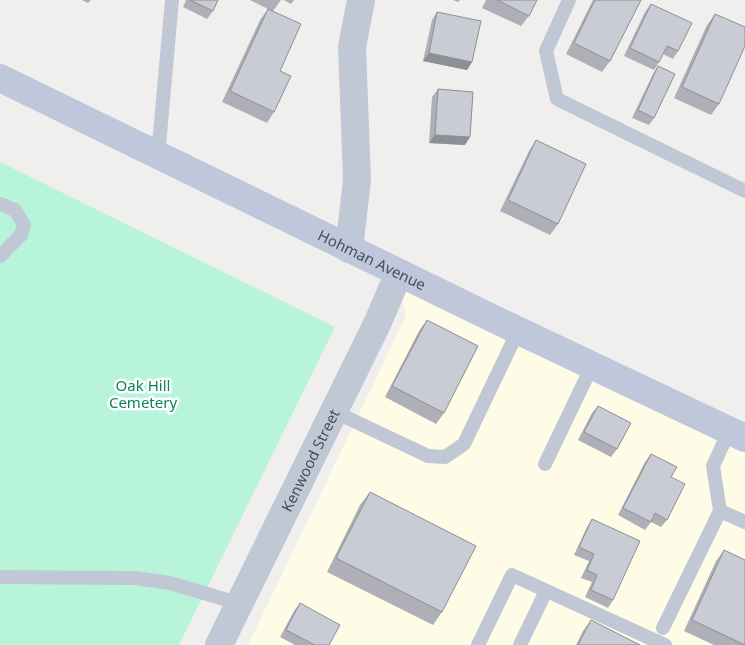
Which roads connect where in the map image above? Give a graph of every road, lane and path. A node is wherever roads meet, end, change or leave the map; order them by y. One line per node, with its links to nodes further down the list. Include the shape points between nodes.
1 (172, 0): 5 (lane)
2 (361, 0): 8 (street, via 352,47 357,180)
3 (569, 0): 6 (lane, via 546,51 557,99)
4 (0, 78): 5 (main road, Hohman Avenue)
5 (158, 156): 8 (main road, Hohman Avenue)
6 (745, 191)
7 (0, 204): 9 (lane, via 14,210 24,225 21,235)
8 (349, 249): 10 (main road, Hohman Avenue)
9 (0, 256)
10 (399, 273): 11 (main road, Hohman Avenue); 13 (street, Kenwood Street)
11 (518, 331): 12 (main road, Hohman Avenue); 13 (lane, via 464,444 446,457 428,456)
12 (592, 366): 14 (main road, Hohman Avenue); 15 (lane)
13 (333, 411): 20 (street, Kenwood Street)
14 (737, 435): 16 (lane, via 713,466)
15 (545, 464)
16 (720, 511): 17 (lane); 21 (lane)
17 (745, 522)
18 (0, 577): 20 (lane, via 134,578 170,583)
19 (546, 591): 23 (lane, via 512,575); 24 (lane); 25 (lane)
20 (241, 604): 22 (street, Kenwood Street)
21 (663, 628)
22 (219, 645)
23 (478, 645)
24 (520, 645)
25 (665, 645)

